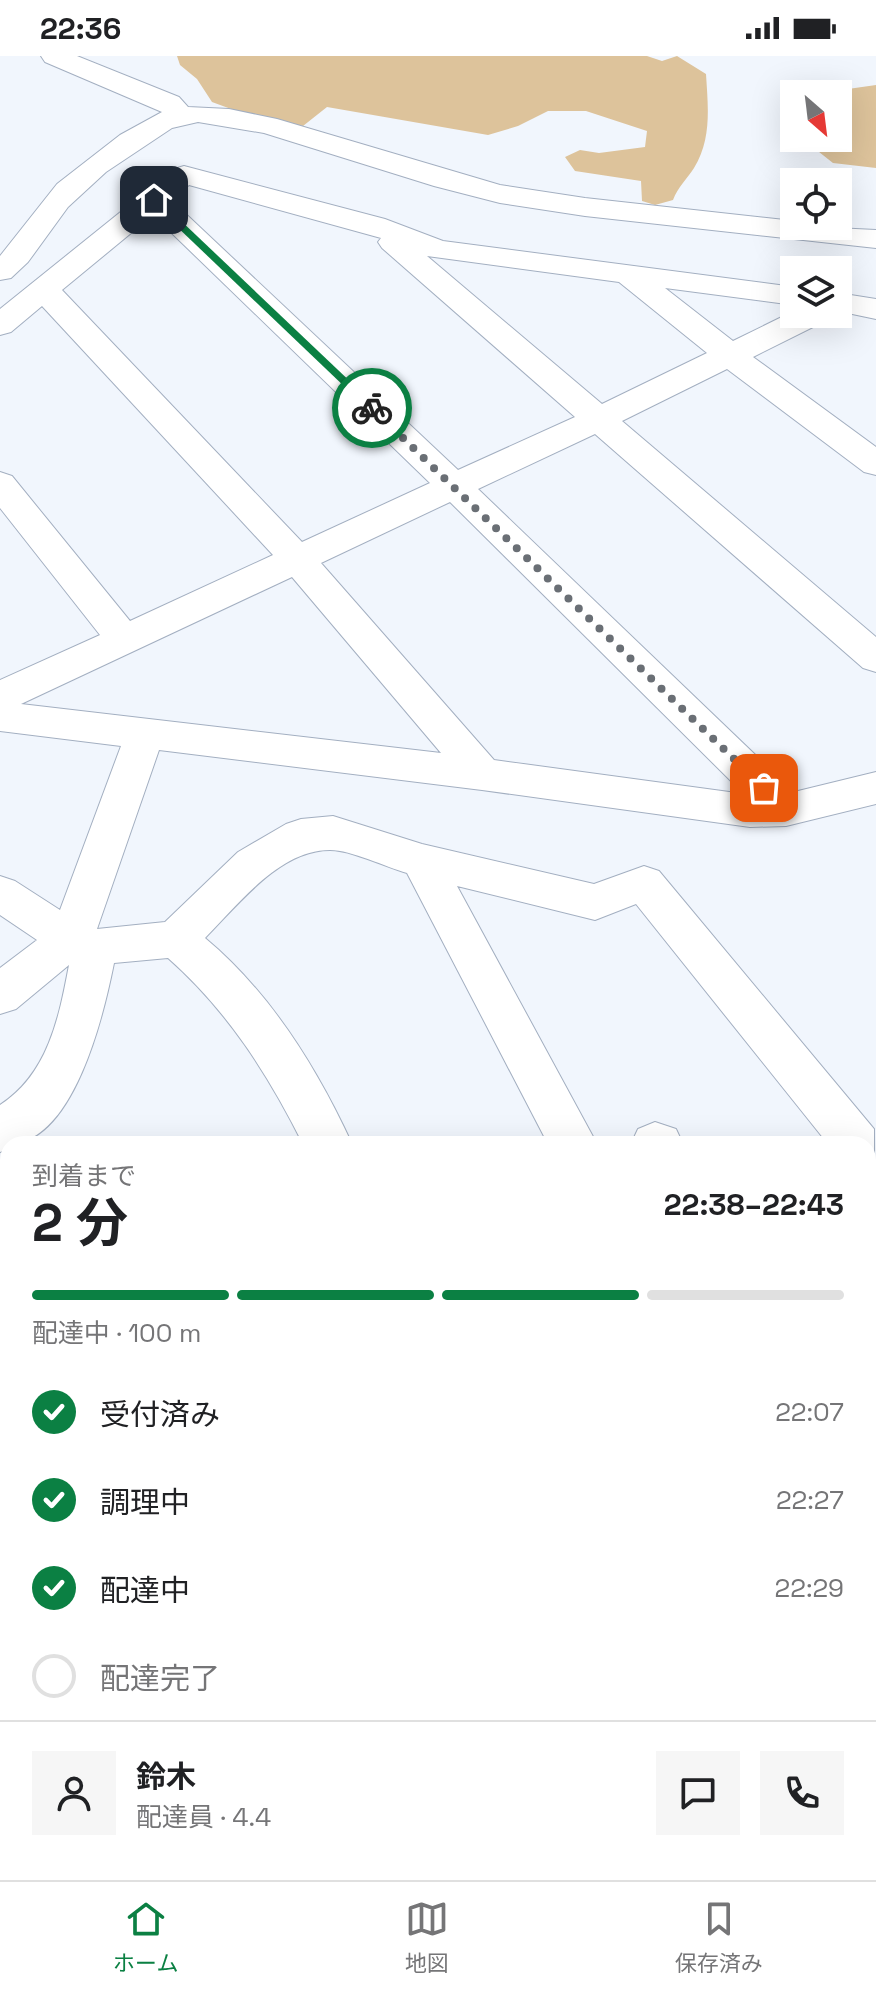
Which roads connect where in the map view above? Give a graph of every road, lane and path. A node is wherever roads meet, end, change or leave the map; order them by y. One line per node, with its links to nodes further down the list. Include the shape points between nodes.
1 (54, 56): 2 (street, via 169,103)
2 (180, 115): 5 (street, via 239,120 449,181 546,203); 6 (street, via 162,121 82,178 59,200 23,251)
3 (154, 200): 4 (street, via 184,175); 8 (street); 18 (street)
4 (374, 225): 7 (street, via 437,249); 15 (street)
5 (876, 239)
6 (0, 271)
7 (627, 273): 9 (street); 14 (street)
8 (44, 290): 12 (street); 19 (street)
9 (780, 294)
10 (852, 305): 11 (street)
11 (876, 309)
12 (0, 325)
13 (786, 328): 14 (street)
14 (731, 356): 15 (street); 16 (street)
15 (599, 419): 18 (street); 21 (street)
16 (876, 464)
17 (0, 484): 20 (street)
18 (453, 485): 19 (street); 27 (street)
19 (297, 559): 20 (street); 25 (street)
20 (123, 638): 22 (street)
21 (876, 658)
22 (0, 697)
23 (0, 716): 24 (street)
24 (145, 734): 25 (street); 31 (street)
25 (482, 774): 27 (street, via 750,811)
26 (876, 788): 27 (street)
27 (786, 810)
28 (422, 861): 30 (street, via 333,833 301,836 253,864); 35 (street); 36 (street, via 595,902 644,883)
29 (0, 893): 31 (street)
30 (176, 939): 31 (street); 34 (street, via 247,1007 294,1078)
31 (83, 944): 32 (street, via 29,970); 33 (street, via 69,1057 45,1097)
32 (0, 995)
33 (0, 1131)
34 (324, 1136)
35 (569, 1136)
36 (850, 1136)

